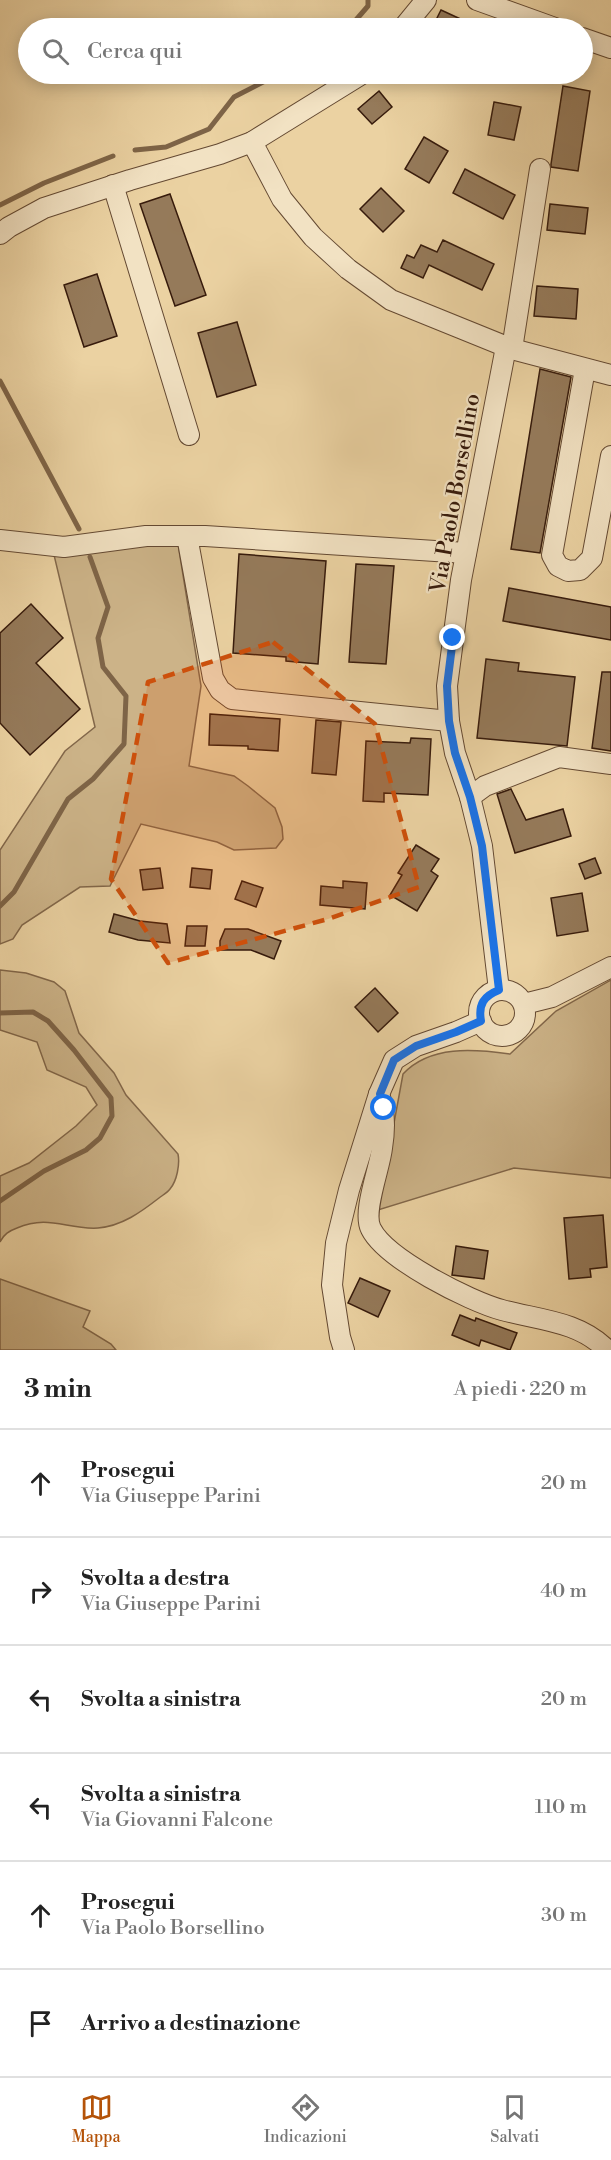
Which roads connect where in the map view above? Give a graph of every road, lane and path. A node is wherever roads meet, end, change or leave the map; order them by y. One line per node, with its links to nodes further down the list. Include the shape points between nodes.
1 (426, 0): 3 (street)
2 (477, 0): 4 (street)
3 (411, 18)
4 (527, 18)
5 (593, 42): 6 (street)
6 (611, 48)
7 (346, 84): 8 (street)
8 (252, 142): 10 (street); 12 (street, via 282,199 313,237 348,269 391,300)
9 (540, 170): 12 (street, Via Paolo Borsellino)
10 (113, 185): 11 (street, via 44,208); 15 (street)
11 (0, 234)
12 (509, 348): 13 (street); 19 (street, Via Paolo Borsellino)
13 (585, 369): 14 (street); 16 (street, via 552,555 558,566 568,572 580,570 592,558)
14 (611, 375)
15 (189, 435)
16 (611, 456)
17 (187, 536): 18 (street, via 146,536 64,547); 19 (street); 20 (street, via 213,678 232,699)
18 (0, 540)
19 (466, 553): 20 (street, Via Paolo Borsellino, via 447,686)
20 (449, 721): 22 (street, Via Paolo Borsellino)
21 (611, 764): 22 (street, via 559,757 484,786)
22 (470, 797): 24 (street, Via Paolo Borsellino, via 482,846)
23 (611, 967): 25 (street, via 552,997)
24 (499, 990): 25 (street, via 518,996); 26 (street, via 483,1001)
25 (524, 1004): 26 (street, via 522,1024 515,1032 495,1034)
26 (481, 1021): 27 (street, via 416,1046 394,1060)
27 (380, 1094): 28 (street, via 336,1243 332,1285); 29 (street, via 384,1108 382,1147 369,1212 371,1229 381,1244 399,1259 455,1290 498,1309 569,1325)
28 (344, 1350)
29 (607, 1350)

